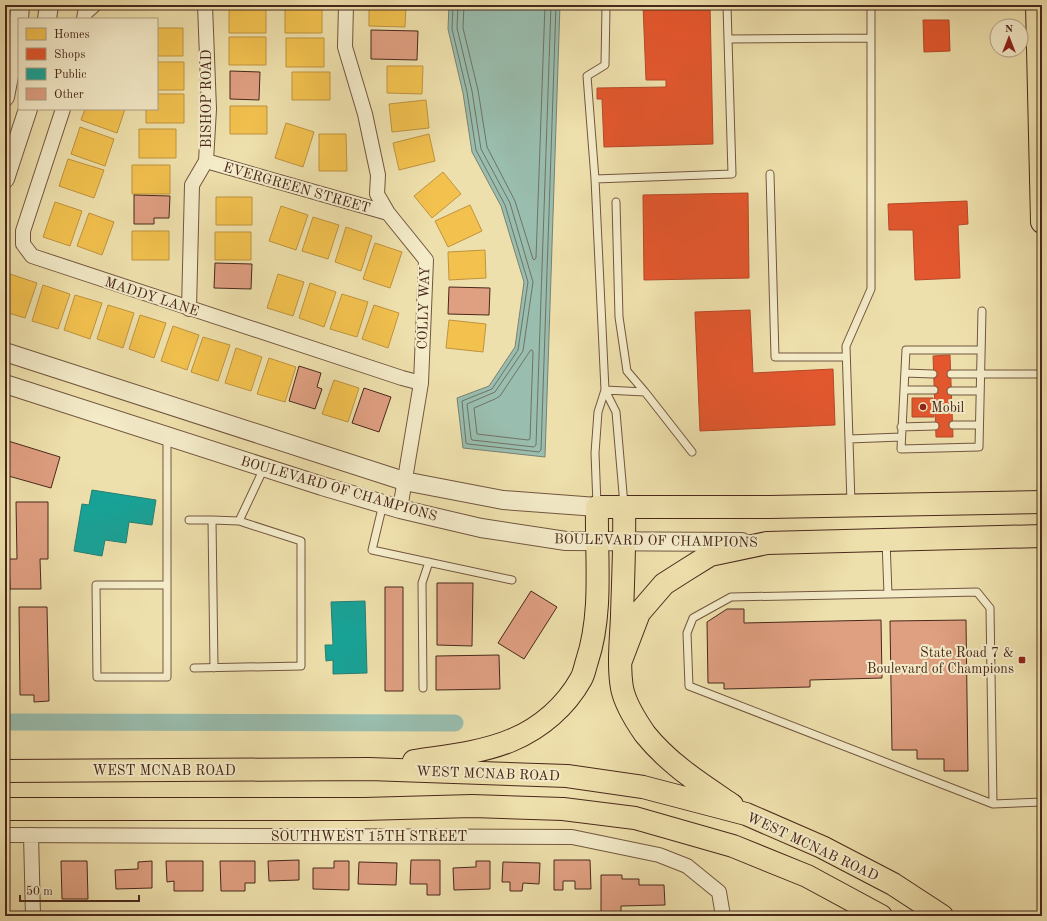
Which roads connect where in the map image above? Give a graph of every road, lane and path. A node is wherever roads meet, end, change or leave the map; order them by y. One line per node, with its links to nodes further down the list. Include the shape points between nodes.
1 (20, 5): 11 (street)
2 (49, 5): 12 (street)
3 (94, 5): 13 (street, via 85,13)
4 (205, 5): 20 (street, BISHOP ROAD, via 209,109)
5 (346, 5): 25 (street, COLLY WAY, via 345,47 365,114 378,176 377,194)
6 (606, 5): 23 (lane, via 605,65 587,76)
7 (727, 5): 8 (lane); 16 (lane)
8 (739, 5)
9 (871, 5): 15 (lane)
10 (1037, 5): 26 (main road)
11 (19, 18)
12 (47, 18)
13 (84, 18)
14 (18, 28): 17 (street)
15 (871, 38): 16 (lane); 31 (lane, via 871,289 846,346)
16 (728, 39): 23 (lane, via 732,174)
17 (5, 97)
18 (28, 110): 22 (street)
19 (63, 110): 27 (street, MADDY LANE, via 23,231 23,244 32,256)
20 (206, 161): 25 (street, EVERGREEN STREET); 27 (street, BISHOP ROAD, via 192,185)
21 (770, 174): 31 (lane, via 775,357)
22 (5, 179)
23 (595, 179): 39 (lane)
24 (616, 202): 44 (lane, via 619,317 627,372)
25 (388, 213): 37 (street, COLLY WAY, via 426,260)
26 (1042, 222)
27 (189, 309): 37 (street, MADDY LANE)
28 (982, 311): 29 (lane)
29 (981, 350): 32 (lane, via 906,350); 35 (lane)
30 (5, 352): 54 (street, BOULEVARD OF CHAMPIONS)
31 (846, 357): 51 (lane)
32 (905, 373): 33 (lane); 40 (lane)
33 (933, 374)
34 (951, 374): 35 (lane)
35 (981, 374): 36 (lane); 43 (lane)
36 (1042, 374)
37 (421, 383): 54 (street, COLLY WAY)
38 (5, 384): 49 (street, BOULEVARD OF CHAMPIONS)
39 (605, 390): 44 (lane); 58 (lane, via 598,412); 59 (lane, via 616,412)
40 (904, 390): 41 (lane); 48 (lane)
41 (934, 390)
42 (951, 391): 43 (lane)
43 (980, 391): 46 (lane)
44 (645, 392): 52 (lane)
45 (953, 425): 46 (lane)
46 (979, 425): 50 (lane, via 979,447 901,449)
47 (935, 426): 48 (lane)
48 (901, 427): 50 (lane)
49 (167, 436): 53 (street, BOULEVARD OF CHAMPIONS); 71 (lane)
50 (901, 437): 51 (lane)
51 (849, 439): 57 (lane)
52 (692, 452)
53 (264, 467): 56 (street, BOULEVARD OF CHAMPIONS); 63 (lane)
54 (404, 481): 58 (street, BOULEVARD OF CHAMPIONS, via 503,500); 60 (street, COLLY WAY)
55 (1042, 502): 57 (main road, BOULEVARD OF CHAMPIONS)
56 (383, 504): 60 (street, BOULEVARD OF CHAMPIONS); 69 (lane, via 372,550)
57 (851, 506): 59 (main road, BOULEVARD OF CHAMPIONS)
58 (597, 507): 59 (main road, BOULEVARD OF CHAMPIONS); 66 (main road)
59 (624, 507): 67 (main road)
60 (400, 509): 66 (street, BOULEVARD OF CHAMPIONS, via 481,528 566,541)
61 (189, 520): 62 (lane)
62 (212, 520): 63 (lane); 75 (lane)
63 (239, 521): 75 (lane, via 301,541 301,666)
64 (1042, 536): 65 (main road, BOULEVARD OF CHAMPIONS)
65 (886, 539): 68 (main road, BOULEVARD OF CHAMPIONS); 72 (lane)
66 (596, 542): 67 (street, BOULEVARD OF CHAMPIONS); 77 (main road, via 597,613 592,646 582,678 563,704 542,723 512,740 474,751)
67 (625, 542): 68 (street, BOULEVARD OF CHAMPIONS); 73 (main road)
68 (767, 542): 73 (main road, via 710,555 664,584 639,614)
69 (429, 562): 70 (lane); 76 (lane, via 422,583)
70 (512, 580)
71 (167, 585): 71 (lane, via 167,677 97,677 96,585)
72 (888, 594): 80 (lane, via 977,592 990,608); 80 (lane, via 731,597 693,618 687,633 689,686)
73 (620, 663): 82 (main road, via 622,689 645,734 667,758)
74 (194, 668): 75 (lane)
75 (214, 668)
76 (423, 688)
77 (369, 769): 78 (main road, WEST MCNAB ROAD); 82 (main road, WEST MCNAB ROAD, via 567,776 643,787)
78 (5, 771)
79 (1042, 802): 80 (lane)
80 (993, 804)
81 (5, 809): 87 (main road, via 364,809 472,806 563,809 635,818 733,846 807,876)
82 (746, 814): 88 (main road, WEST MCNAB ROAD, via 822,847 893,884)
83 (5, 835): 84 (street, SOUTHWEST 15TH STREET)
84 (31, 835): 85 (street); 86 (street, SOUTHWEST 15TH STREET, via 572,837 659,855 687,866 719,892)
85 (33, 916)
86 (723, 916)
87 (881, 916)
88 (942, 916)

